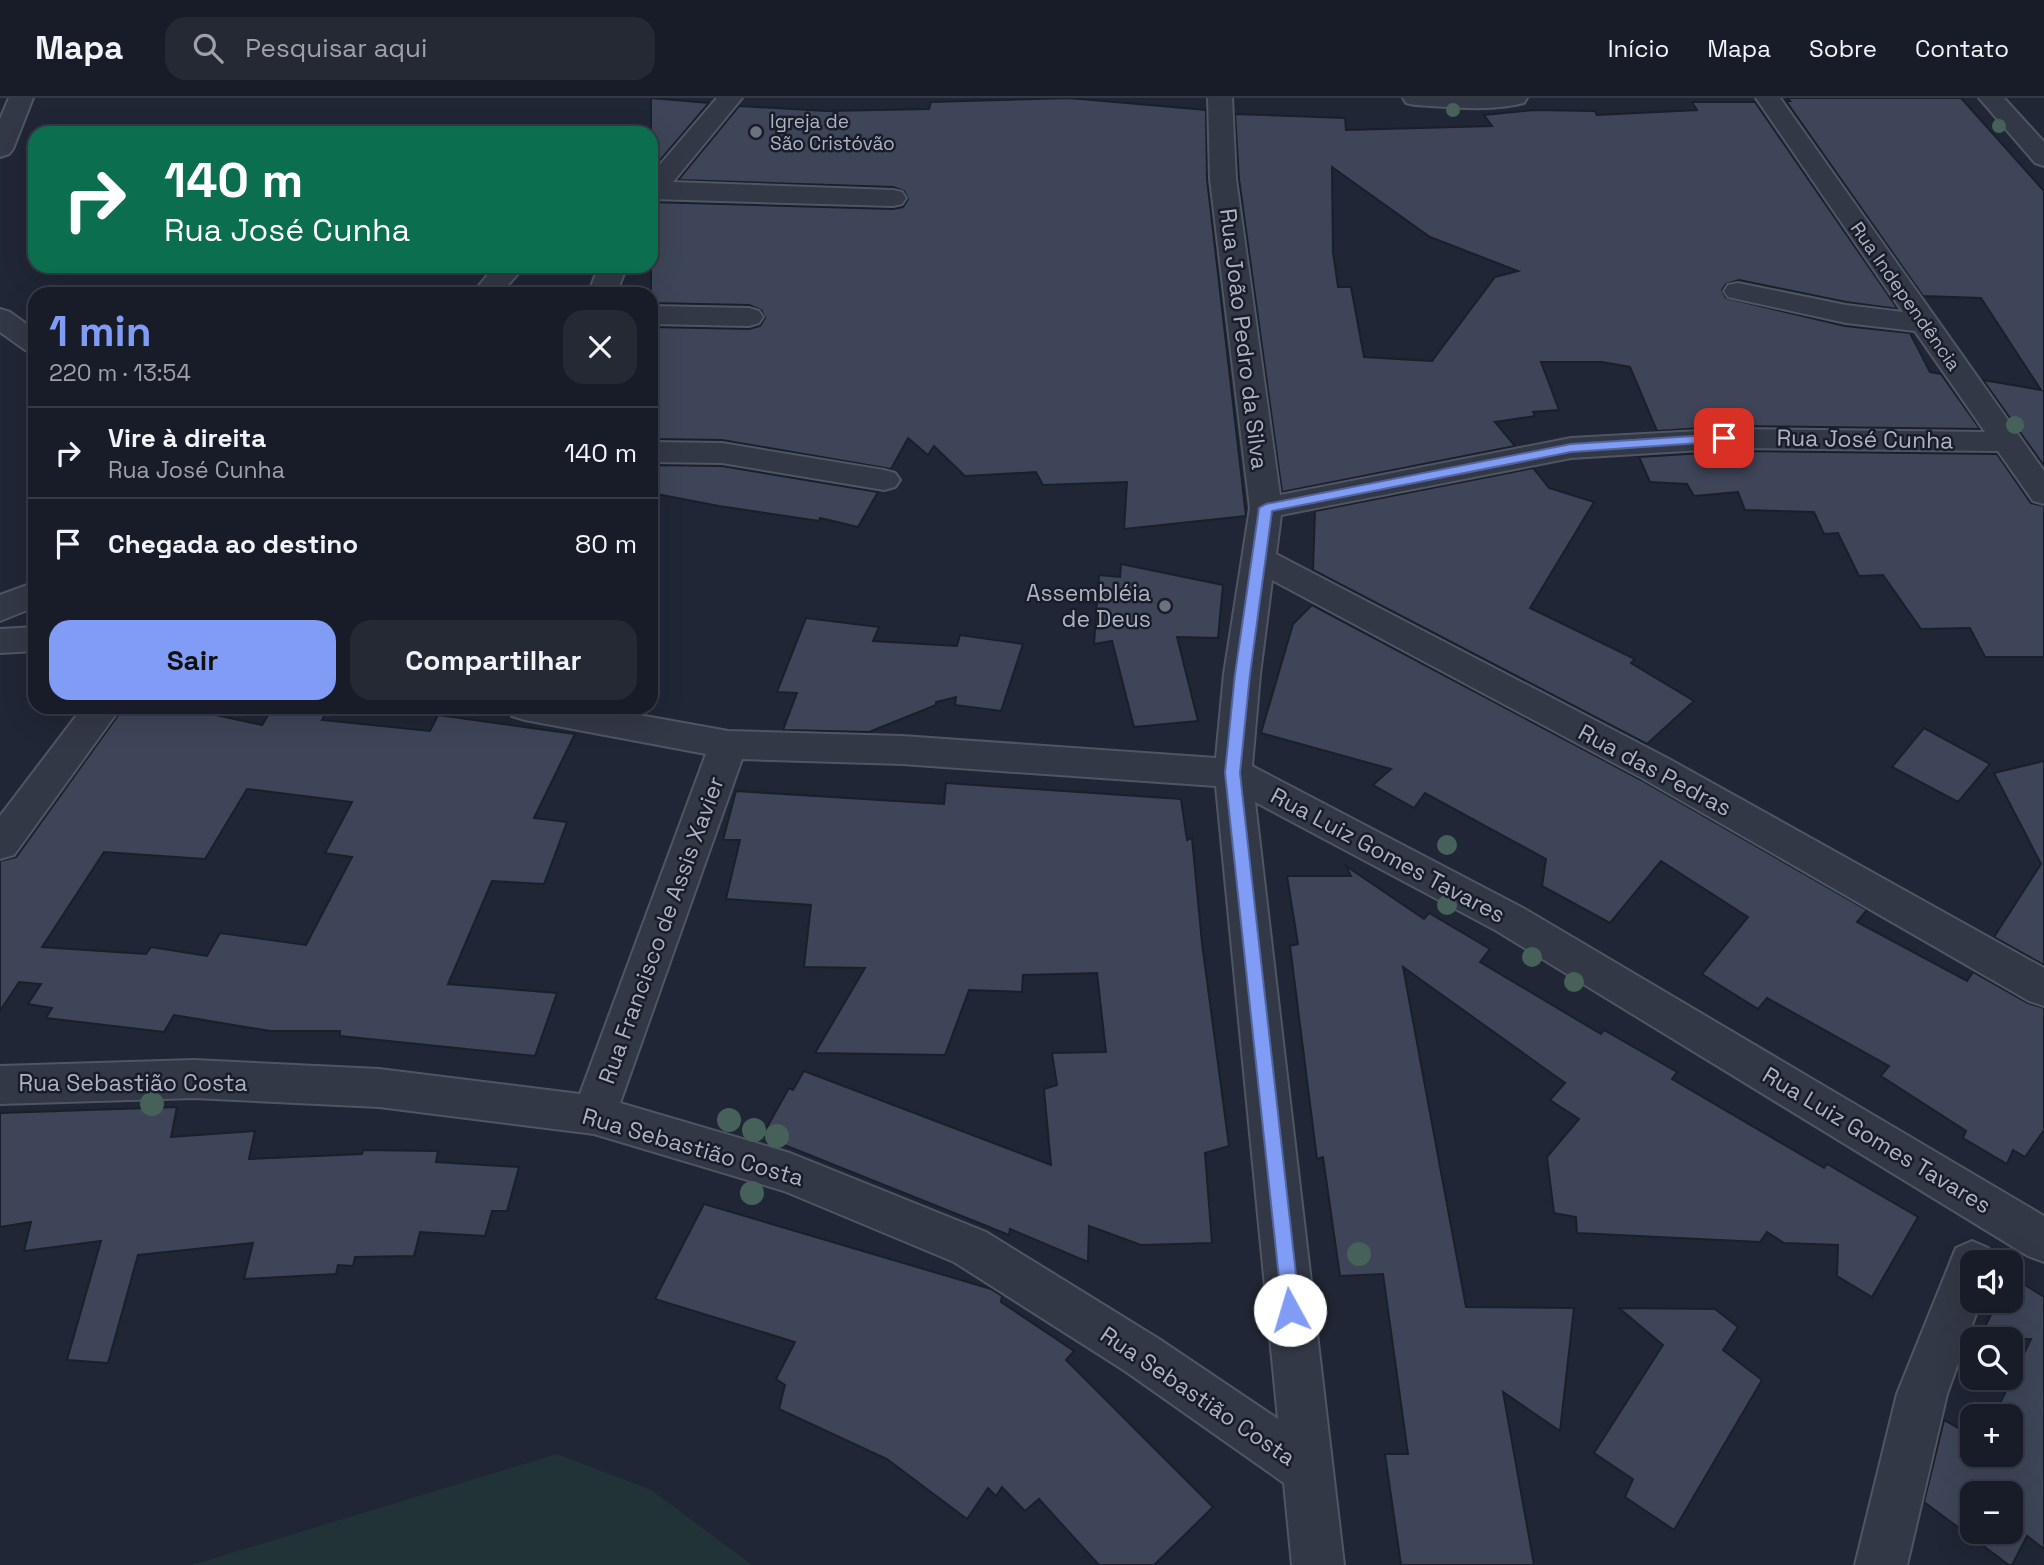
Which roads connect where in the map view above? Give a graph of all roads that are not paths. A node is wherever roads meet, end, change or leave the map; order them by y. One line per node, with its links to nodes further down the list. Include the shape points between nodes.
1 (21, 98): 9 (street)
2 (730, 98): 11 (street)
3 (1415, 98): 7 (street)
4 (1515, 98): 7 (street)
5 (1768, 98): 20 (street, Rua Independência)
6 (1991, 98): 10 (street)
7 (1471, 99)
8 (1220, 106): 26 (street, Rua João Pedro da Silva, via 1223,179)
9 (0, 149)
10 (2044, 158)
11 (658, 183)
12 (658, 190): 13 (street)
13 (893, 198)
14 (504, 273): 15 (street)
15 (491, 287)
16 (1738, 291): 20 (street, via 1834,312)
17 (658, 314): 18 (street)
18 (749, 317)
19 (0, 318): 21 (street)
20 (1925, 323): 22 (street, Rua Independência)
21 (28, 339)
22 (2009, 442): 25 (street, Rua Independência); 26 (street, Rua José Cunha, via 1724,438 1620,443 1571,448)
23 (658, 452): 24 (street, via 722,453)
24 (884, 480)
25 (2044, 494)
26 (1266, 508): 27 (street, Rua João Pedro da Silva)
27 (1261, 561): 35 (street, Rua João Pedro da Silva, via 1242,674); 37 (street, Rua das Pedras, via 1901,904)
28 (28, 596): 29 (street)
29 (0, 609)
30 (28, 639): 31 (street)
31 (0, 641)
32 (98, 714): 36 (street)
33 (562, 714): 34 (street, Rua Luiz Gomes Tavares)
34 (728, 745): 35 (street, Rua Luiz Gomes Tavares, via 916,751); 39 (street, Rua Francisco de Assis Xavier)
35 (1233, 773): 40 (street, Rua Luiz Gomes Tavares, via 1509,919); 44 (street, Rua João Pedro da Silva)
36 (0, 844)
37 (2044, 989)
38 (0, 1085): 39 (street, Rua Sebastião Costa, via 194,1079 340,1086)
39 (594, 1115): 44 (street, Rua Sebastião Costa, via 790,1173 970,1247 1142,1355)
40 (1991, 1209): 41 (street, Rua Luiz Gomes Tavares); 42 (street)
41 (2044, 1241)
42 (1976, 1250)
43 (1960, 1294): 46 (street, via 1922,1394)
44 (1308, 1470): 45 (street, Rua João Pedro da Silva)
45 (1318, 1565)
46 (1881, 1565)

